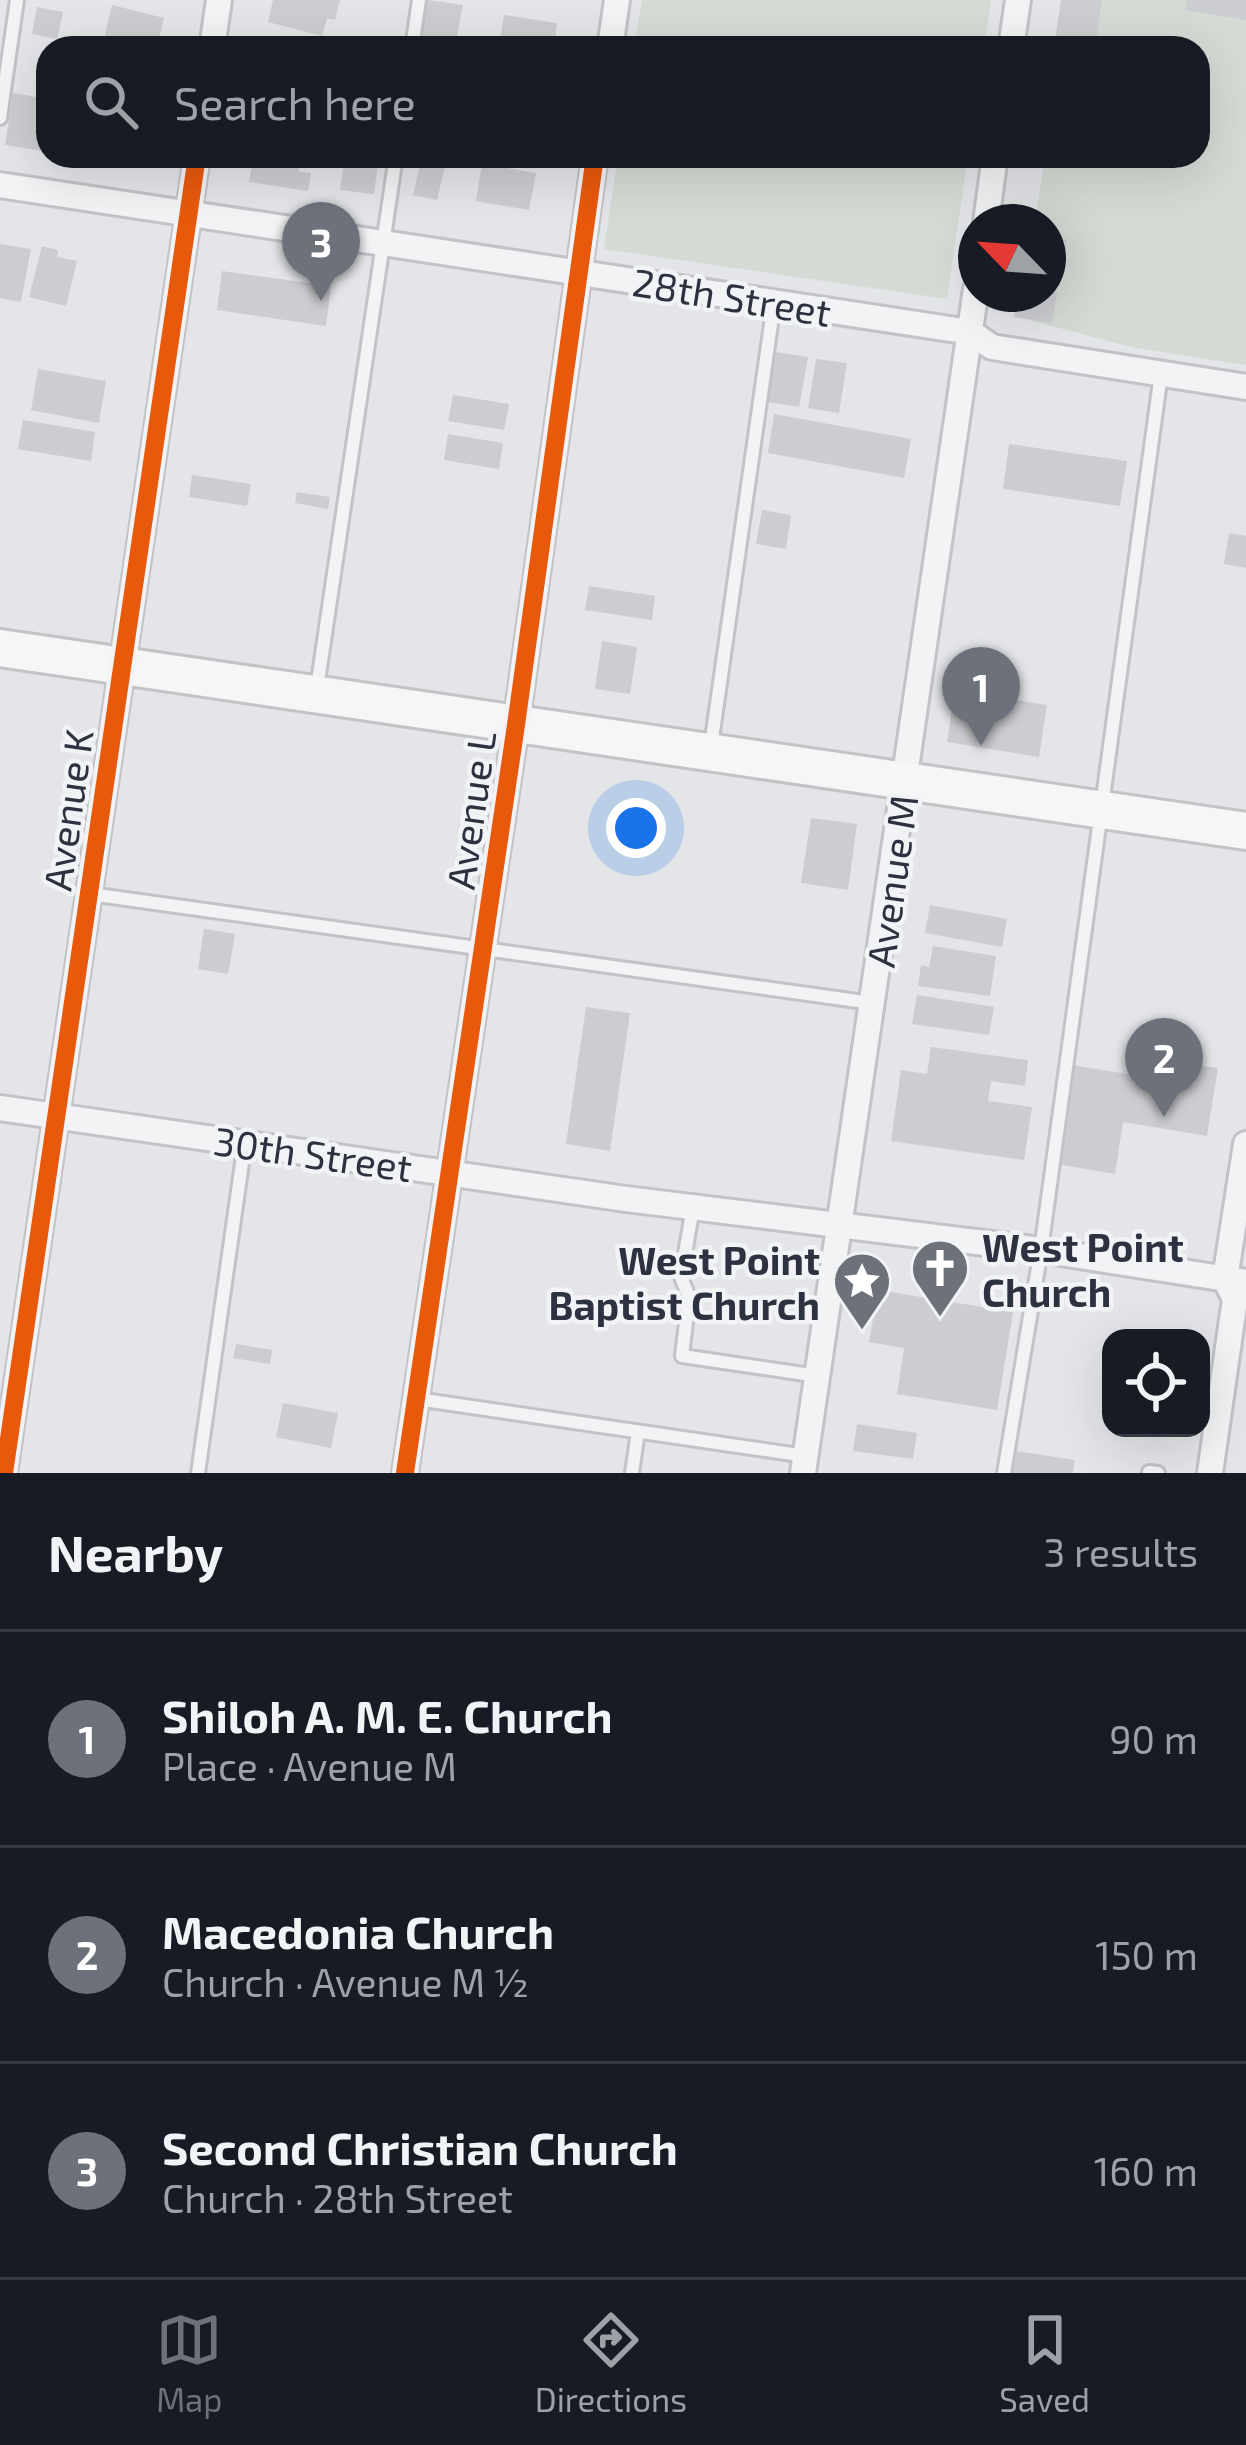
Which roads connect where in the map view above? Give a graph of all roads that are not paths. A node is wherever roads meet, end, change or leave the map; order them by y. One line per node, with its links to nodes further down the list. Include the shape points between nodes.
1 (17, 0): 10 (lane)
2 (219, 0): 6 (street)
3 (419, 0): 7 (lane)
4 (617, 0): 8 (street)
5 (1018, 0): 9 (street)
6 (214, 36)
7 (414, 36)
8 (612, 36)
9 (1013, 36)
10 (0, 118)
11 (194, 168): 17 (street, Avenue K)
12 (394, 168): 18 (lane)
13 (593, 168): 19 (street, Avenue L)
14 (993, 168): 16 (street)
15 (0, 185): 17 (street, 28th Street)
16 (988, 204)
17 (188, 214): 18 (street, 28th Street); 26 (street, Avenue K)
18 (383, 243): 19 (street, 28th Street); 27 (lane)
19 (579, 273): 20 (street, 28th Street); 28 (street, Avenue L)
20 (774, 302): 22 (street, 28th Street); 29 (lane)
21 (973, 312): 22 (street, Avenue M)
22 (970, 332): 23 (street, 28th Street, via 992,347); 30 (street, Avenue M)
23 (1161, 374): 24 (street, 28th Street); 31 (lane)
24 (1246, 387)
25 (0, 649): 26 (main road)
26 (122, 665): 27 (main road); 33 (street, Avenue K)
27 (316, 695): 28 (main road)
28 (516, 725): 29 (main road); 34 (street, Avenue L)
29 (710, 754): 30 (main road)
30 (905, 782): 31 (main road); 35 (street, Avenue M)
31 (1103, 811): 32 (main road); 43 (lane)
32 (1246, 831)
33 (88, 894): 34 (lane); 37 (street, Avenue K)
34 (483, 949): 35 (lane); 40 (street, Avenue L)
35 (873, 1003): 42 (street, Avenue M)
36 (0, 1108): 37 (street, 30th Street)
37 (56, 1116): 38 (street, 30th Street); 45 (street, Avenue K)
38 (244, 1142): 40 (street, 30th Street); 52 (lane)
39 (1246, 1144): 44 (street)
40 (450, 1173): 41 (street, 30th Street); 47 (street, Avenue L)
41 (693, 1207): 42 (street, 30th Street); 46 (lane, via 681,1277 688,1297 682,1356)
42 (840, 1226): 43 (street, 30th Street); 46 (street, Avenue M)
43 (1041, 1250): 44 (street); 55 (lane)
44 (1236, 1280): 57 (street)
45 (11, 1344): 51 (street, Avenue K)
46 (818, 1376): 49 (street, Avenue M)
47 (416, 1399): 48 (lane); 53 (street, Avenue L)
48 (638, 1432): 49 (lane); 54 (lane)
49 (804, 1464)
50 (1149, 1472): 56 (lane)
51 (4, 1473)
52 (198, 1473)
53 (405, 1473)
54 (632, 1473)
55 (1004, 1473)
56 (1159, 1473)
57 (1210, 1473)

